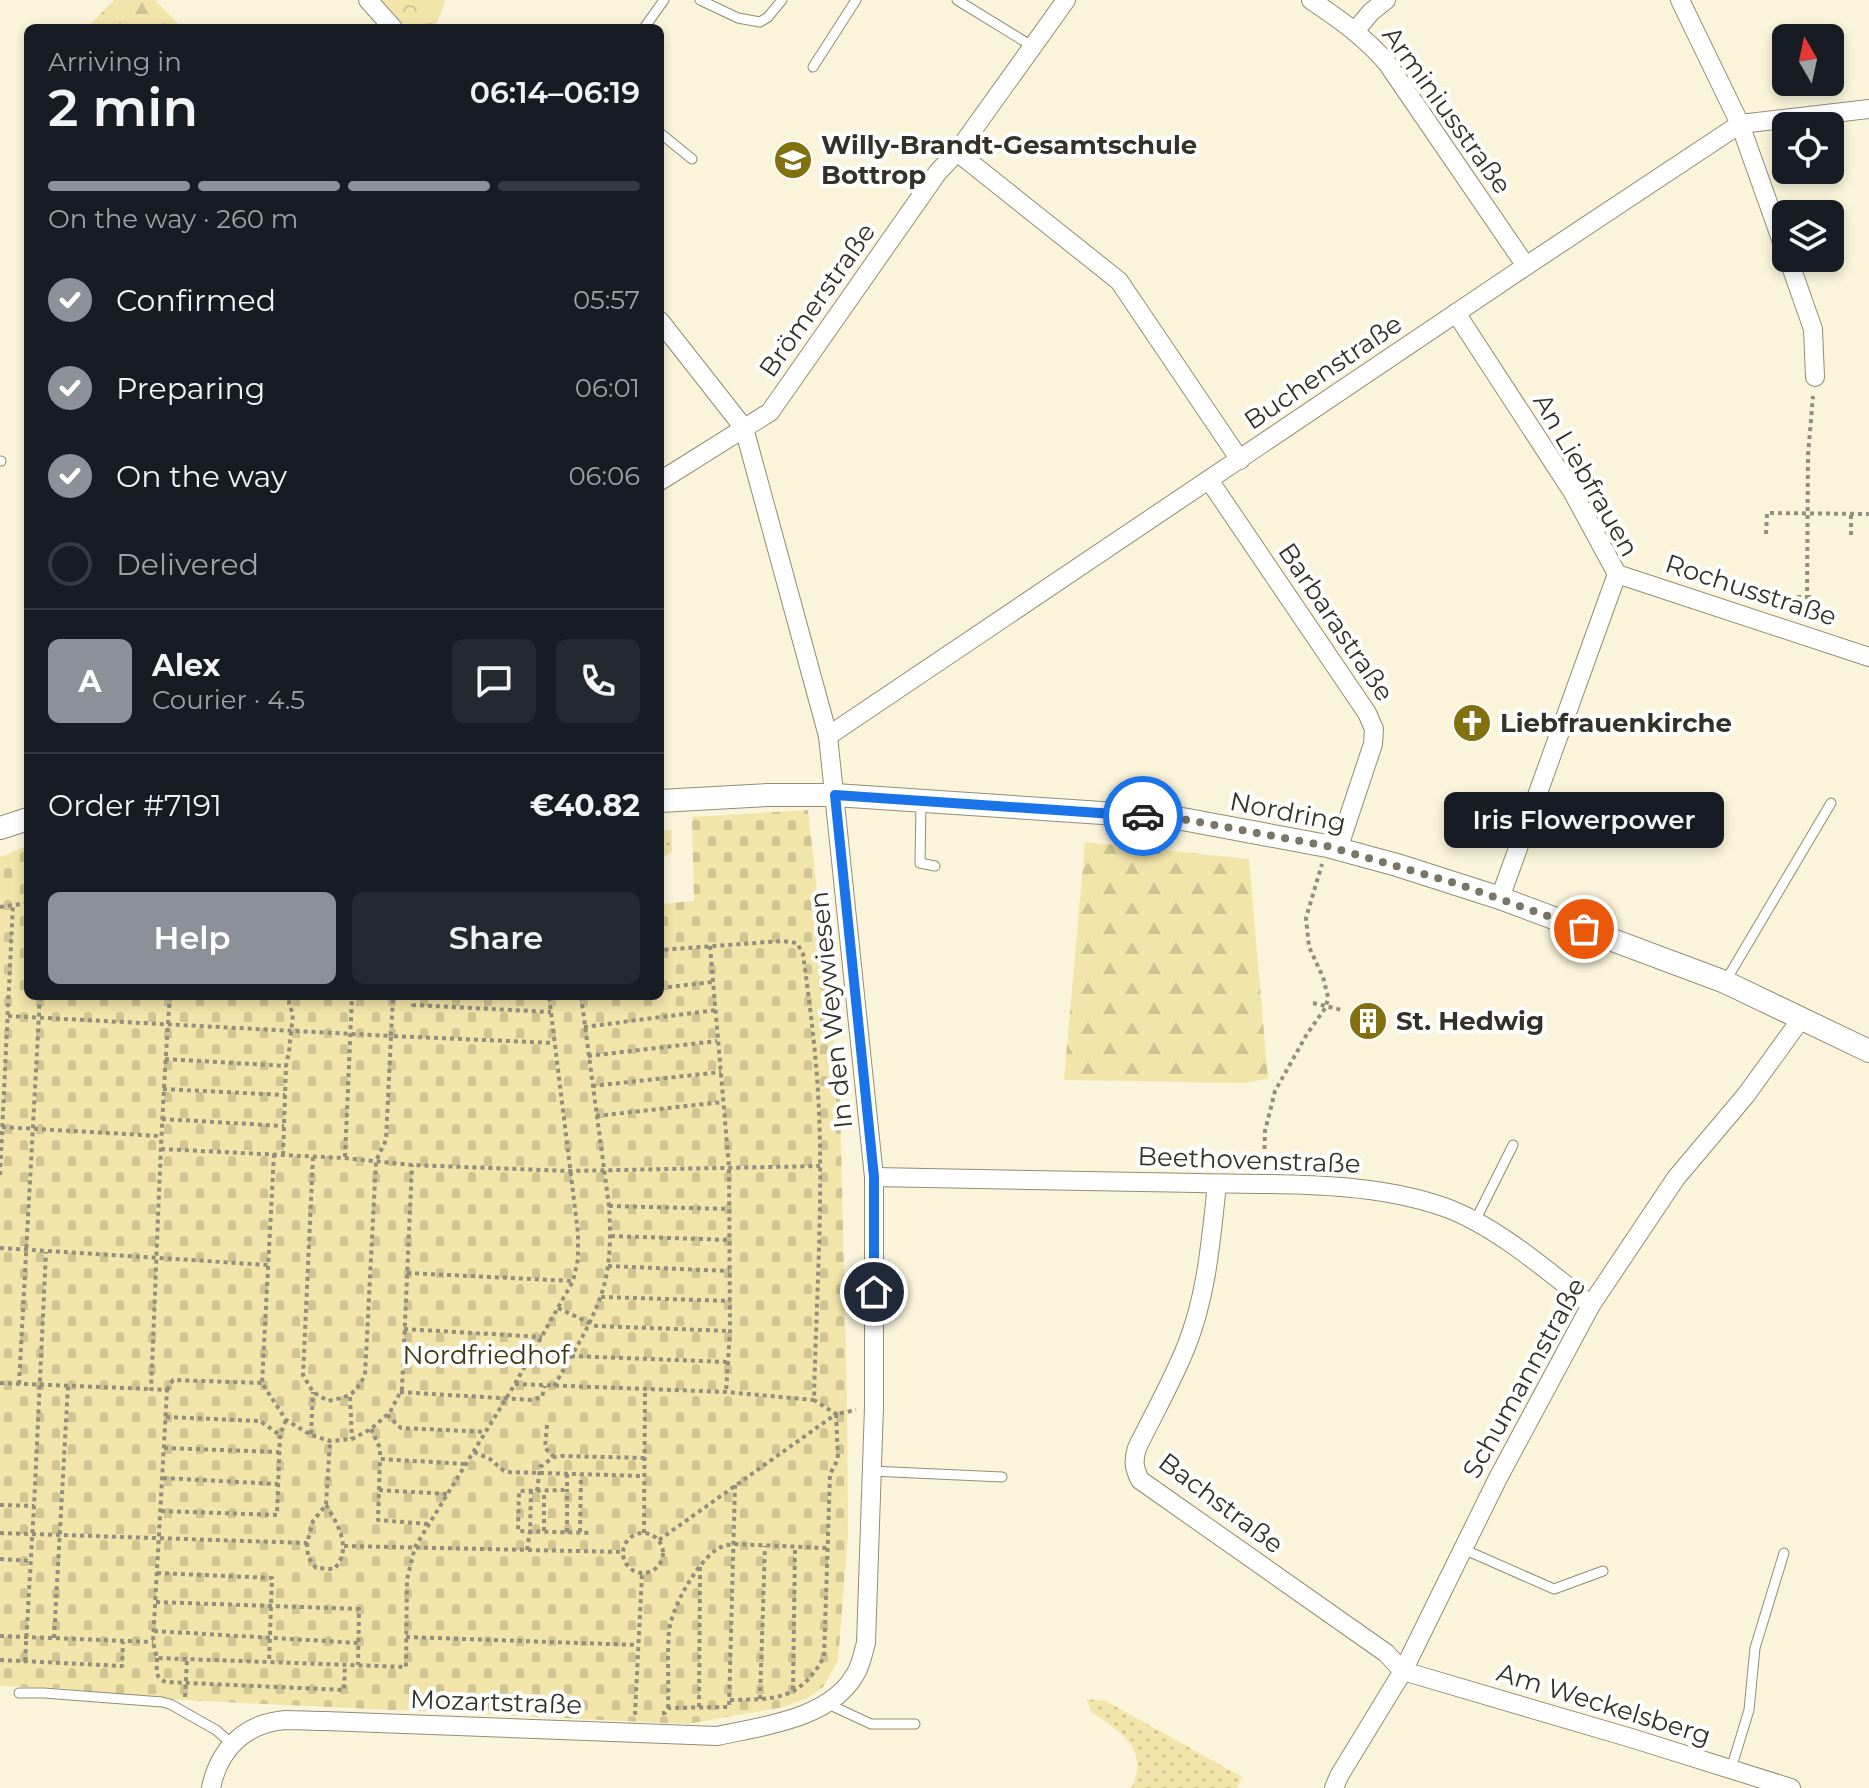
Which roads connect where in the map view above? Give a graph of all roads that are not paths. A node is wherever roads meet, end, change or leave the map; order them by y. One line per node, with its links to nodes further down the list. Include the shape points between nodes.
1 (368, 0): 11 (street)
2 (664, 0): 12 (lane)
3 (700, 0): 4 (lane, via 760,22)
4 (782, 0)
5 (856, 0): 15 (lane)
6 (957, 0): 14 (lane)
7 (1066, 0): 14 (street, Brömerstraße)
8 (1311, 0): 13 (street, Arminiusstraße)
9 (1386, 0): 13 (street)
10 (1680, 0): 17 (street)
11 (389, 24)
12 (647, 24)
13 (1355, 31): 22 (street, Arminiusstraße, via 1387,63)
14 (1032, 46): 19 (street, Brömerstraße)
15 (813, 67)
16 (1869, 109): 17 (street, Buchenstraße)
17 (1740, 124): 21 (street); 22 (street, Buchenstraße)
18 (664, 136): 20 (lane)
19 (957, 152): 27 (street, Brömerstraße, via 770,412); 28 (street, via 1119,281)
20 (692, 159)
21 (1772, 214)
22 (1526, 266): 24 (street, Buchenstraße)
23 (1793, 272): 26 (street, via 1813,329)
24 (1456, 313): 28 (street, Buchenstraße); 31 (street, An Liebfrauen, via 1572,491)
25 (664, 326): 27 (street, In den Weywiesen)
26 (1815, 377)
27 (744, 428): 29 (street, Brömerstraße); 33 (street, In den Weywiesen)
28 (1240, 460): 30 (street, Buchenstraße)
29 (664, 478)
30 (1209, 480): 33 (street, Buchenstraße); 40 (street, Barbarastraße, via 1374,729)
31 (1617, 574): 32 (street, Rochusstraße); 42 (street, An Liebfrauen)
32 (1869, 657)
33 (828, 736): 34 (street, In den Weywiesen)
34 (835, 795): 35 (street, Nordring); 36 (street, Nordring); 47 (street, In den Weywiesen)
35 (664, 801)
36 (921, 802): 40 (street, Nordring, via 1177,818); 41 (lane, via 920,863)
37 (1831, 803): 43 (lane)
38 (24, 820): 39 (street)
39 (0, 828)
40 (1333, 848): 42 (street, Nordring)
41 (935, 866)
42 (1500, 898): 43 (street, Nordring)
43 (1725, 982): 44 (street, Nordring)
44 (1801, 1019): 45 (street, Nordring); 50 (street, Schumannstraße, via 1676,1178)
45 (1869, 1051)
46 (1513, 1145): 49 (lane)
47 (874, 1177): 48 (street, Beethovenstraße); 51 (street, In den Weywiesen)
48 (1217, 1184): 49 (street, Beethovenstraße, via 1366,1189 1412,1197); 56 (street, Bachstraße, via 1205,1285 1186,1347 1137,1448 1134,1470 1148,1487 1386,1653)
49 (1475, 1221): 50 (street, Beethovenstraße)
50 (1591, 1305): 53 (street, Schumannstraße)
51 (871, 1471): 52 (lane); 58 (street, In den Weywiesen, via 866,1643 857,1673)
52 (1002, 1477)
53 (1463, 1549): 55 (lane, via 1554,1589); 56 (street, Schumannstraße)
54 (1784, 1553): 61 (lane, via 1755,1648 1749,1710)
55 (1603, 1571)
56 (1403, 1671): 61 (street, Am Weckelsberg); 63 (street, Schumannstraße)
57 (19, 1693): 60 (lane, via 162,1702)
58 (819, 1708): 59 (lane, via 871,1724); 60 (street, Mozartstraße, via 717,1736 286,1720 264,1724)
59 (915, 1724)
60 (232, 1744): 62 (street, Mozartstraße, via 214,1771)
61 (1731, 1769): 64 (street, Am Weckelsberg)
62 (211, 1788)
63 (1334, 1788)
64 (1791, 1788)

